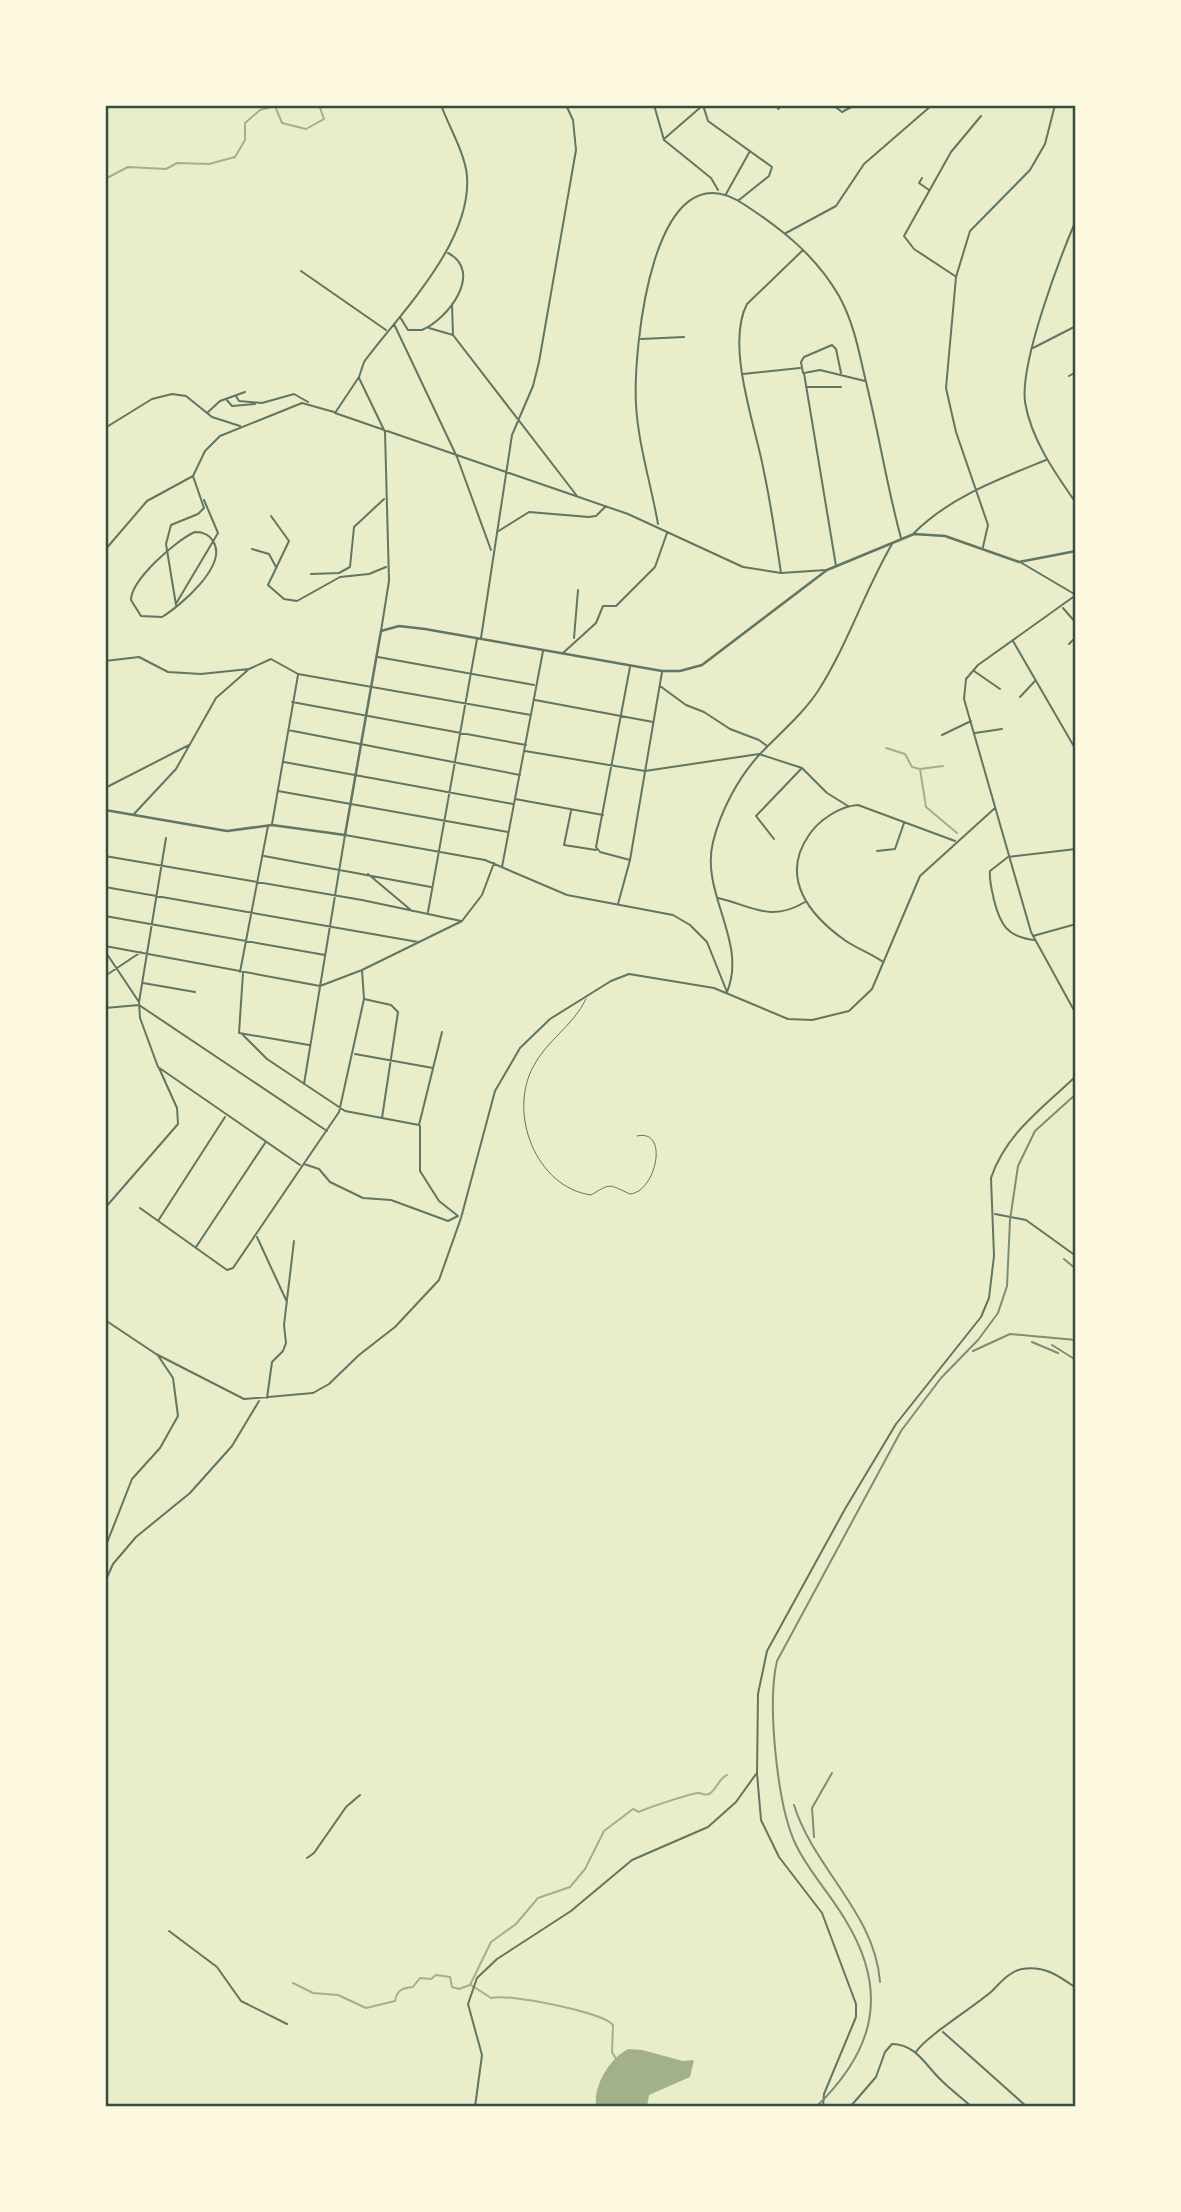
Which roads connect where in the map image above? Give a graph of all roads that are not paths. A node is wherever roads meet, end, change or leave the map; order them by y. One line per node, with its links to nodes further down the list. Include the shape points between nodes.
1 (441, 105): 22 (street, via 467,177 460,222)
2 (566, 105): 52 (street, via 576,132 576,150 539,362)
3 (654, 105): 12 (street)
4 (703, 105): 12 (street); 13 (street, via 708,121)
5 (783, 105): 10 (street)
6 (832, 105): 7 (street, via 842,113)
7 (855, 105)
8 (932, 105): 20 (street, via 864,164 836,206)
9 (1055, 105): 24 (street, via 1045,144 1030,170 970,231)
10 (778, 109)
11 (981, 116): 16 (street, via 960,138)
12 (664, 140): 15 (street, via 711,178)
13 (750, 151): 17 (street); 18 (street, via 772,171)
14 (922, 178): 16 (street, via 919,183)
15 (719, 191): 17 (street); 33 (street, via 692,198 660,239 651,266)
16 (929, 191): 24 (street, via 904,240)
17 (725, 195): 18 (street)
18 (738, 200): 20 (street)
19 (1076, 220): 34 (street)
20 (786, 233): 21 (street)
21 (804, 249): 38 (street, via 745,309 740,333); 42 (street, via 845,309)
22 (447, 253): 25 (street, via 461,262 464,274); 26 (street)
23 (301, 271): 30 (street)
24 (956, 277): 60 (street, via 946,388)
25 (452, 304): 29 (street); 31 (street)
26 (399, 316): 27 (street); 29 (street, via 408,330)
27 (394, 323): 30 (street); 56 (street)
28 (1076, 326): 34 (street)
29 (428, 328): 31 (street)
30 (387, 331): 41 (street, via 364,362)
31 (453, 335): 52 (street)
32 (684, 337): 33 (street)
33 (640, 339): 67 (street, via 636,402)
34 (1032, 349): 57 (street, via 1024,382 1026,405)
35 (802, 368): 37 (street); 38 (street); 39 (street, via 804,357 834,345)
36 (1076, 372): 40 (street)
37 (804, 373): 39 (street); 43 (street)
38 (743, 374): 85 (street)
39 (841, 374): 42 (street)
40 (1069, 376)
41 (359, 377): 51 (street); 55 (street)
42 (866, 381): 71 (street)
43 (805, 387): 44 (street); 81 (street)
44 (841, 387)
45 (245, 392): 46 (street)
46 (236, 396): 47 (street); 49 (street, via 239,401)
47 (226, 399): 49 (street, via 232,405); 50 (street)
48 (308, 403): 49 (street, via 294,394); 51 (street); 53 (street)
49 (256, 404)
50 (206, 413): 53 (street); 54 (street, via 186,396 166,394)
51 (335, 413): 55 (street)
52 (518, 416): 58 (street); 61 (street)
53 (241, 426): 59 (street, via 214,441)
54 (105, 428)
55 (385, 432): 56 (street); 63 (street)
56 (457, 457): 58 (street); 79 (street)
57 (1047, 460): 60 (street); 64 (street)
58 (506, 471): 61 (street); 69 (street)
59 (194, 476): 62 (street); 76 (street, via 147,501)
60 (976, 490): 70 (street, via 934,515); 74 (street, via 988,529)
61 (577, 496): 65 (street)
62 (203, 498): 72 (street, via 218,530); 78 (street, via 201,512 169,528)
63 (385, 498): 83 (street); 86 (street, via 354,527 350,568)
64 (1076, 503)
65 (606, 506): 67 (street); 69 (street, via 589,517 529,512)
66 (271, 516): 82 (street, via 289,540)
67 (658, 526): 68 (street)
68 (668, 531): 85 (street, via 743,566); 95 (street, via 653,570 616,606 603,606 596,623)
69 (496, 533): 79 (street)
70 (914, 534): 71 (street); 74 (street, via 936,534)
71 (901, 539): 73 (street)
72 (213, 540): 78 (street, via 195,532); 89 (street, via 185,584); 89 (street, via 213,568)
73 (894, 542): 81 (street); 130 (street, via 818,692)
74 (983, 547): 80 (street)
75 (252, 549): 82 (street, via 269,554)
76 (105, 550)
77 (1076, 551): 80 (street)
78 (167, 554): 89 (street); 89 (street, via 137,581 131,600 141,616 152,619)
79 (492, 554): 94 (street)
80 (1019, 562): 88 (street)
81 (836, 566): 84 (street)
82 (276, 567): 83 (street, via 268,586 293,601 340,577)
83 (387, 567): 92 (street)
84 (827, 570): 85 (street); 105 (street, via 702,664)
85 (781, 573)
86 (311, 574)
87 (578, 590): 95 (street)
88 (1076, 595): 90 (street)
89 (177, 606)
90 (1062, 608): 91 (street); 96 (street)
91 (1076, 623)
92 (382, 631): 94 (street, via 407,626); 100 (street)
93 (1076, 637): 97 (street)
94 (479, 638): 98 (street); 107 (street)
95 (574, 640): 99 (street)
96 (1013, 640): 104 (street); 108 (street)
97 (1069, 644)
98 (542, 651): 99 (street); 111 (street)
99 (562, 654): 102 (street)
100 (377, 657): 107 (street); 110 (street)
101 (105, 661): 103 (street, via 139,657 178,673)
102 (630, 666): 105 (street); 119 (street)
103 (249, 669): 106 (street, via 271,659); 127 (street, via 216,698)
104 (973, 670): 112 (street); 120 (street, via 964,693)
105 (662, 671): 109 (street)
106 (298, 674): 110 (street); 115 (street)
107 (471, 674): 111 (street); 116 (street)
108 (1036, 681): 113 (street); 131 (street)
109 (660, 685): 121 (street); 130 (street, via 686,705)
110 (373, 686): 116 (street); 117 (street)
111 (536, 686): 114 (street)
112 (1000, 689)
113 (1020, 696)
114 (534, 699): 118 (street); 119 (street)
115 (292, 702): 117 (street); 123 (street)
116 (466, 702): 118 (street); 124 (street)
117 (368, 714): 124 (street); 129 (street)
118 (531, 715): 128 (street)
119 (622, 716): 121 (street); 136 (street)
120 (972, 720): 125 (street); 126 (street)
121 (654, 722): 138 (street)
122 (1002, 729): 125 (street)
123 (288, 730): 129 (street); 134 (street)
124 (461, 731): 128 (street); 135 (street)
125 (974, 733): 148 (street)
126 (942, 735)
127 (190, 745): 141 (street); 151 (street, via 176,769)
128 (526, 745): 132 (street)
129 (362, 746): 135 (street); 140 (street)
130 (767, 747): 133 (street)
131 (1076, 750)
132 (525, 751): 136 (street); 139 (street)
133 (760, 754): 137 (street); 138 (street); 181 (street, via 736,786 716,829 710,857)
134 (284, 762): 140 (street); 142 (street)
135 (456, 762): 139 (street); 143 (street)
136 (613, 765): 138 (street); 152 (street)
137 (802, 768): 147 (street); 161 (street, via 756,816)
138 (645, 771): 170 (street)
139 (520, 775): 144 (street)
140 (357, 776): 143 (street); 146 (street)
141 (105, 788)
142 (278, 791): 146 (street); 156 (street)
143 (450, 793): 145 (street); 153 (street)
144 (514, 799): 145 (street); 149 (street)
145 (513, 804): 158 (street)
146 (352, 805): 153 (street); 159 (street)
147 (848, 806): 155 (street, via 863,806); 182 (street, via 815,827 802,848 796,872)
148 (995, 808): 162 (street); 169 (street)
149 (571, 809): 152 (street); 164 (street, via 564,845)
150 (105, 810): 151 (street)
151 (134, 814): 156 (street, via 227,831)
152 (603, 815): 164 (street)
153 (445, 821): 158 (street); 166 (street)
154 (107, 822): 157 (street)
155 (904, 822): 162 (street); 165 (street, via 895,849)
156 (270, 825): 159 (street); 168 (street)
157 (105, 832)
158 (508, 832): 173 (street)
159 (345, 835): 166 (street); 174 (street)
160 (166, 838): 172 (street)
161 (774, 839)
162 (956, 841): 201 (street, via 920,876)
163 (1076, 849): 169 (street)
164 (597, 851): 170 (street)
165 (877, 851)
166 (439, 852): 171 (street); 178 (street)
167 (105, 856): 172 (street)
168 (264, 856): 174 (street); 176 (street)
169 (1008, 857): 192 (street); 193 (street, via 997,863 989,876 998,914 1009,933)
170 (630, 860): 183 (street)
171 (494, 862): 173 (street); 188 (street, via 482,895)
172 (162, 867): 176 (street); 179 (street)
173 (502, 867): 183 (street, via 558,892)
174 (339, 868): 175 (street); 180 (street)
175 (368, 873): 178 (street); 184 (street)
176 (257, 885): 180 (street); 185 (street)
177 (105, 887): 179 (street)
178 (432, 887): 186 (street)
179 (158, 896): 185 (street); 189 (street)
180 (335, 896): 184 (street); 191 (street)
181 (717, 897): 182 (street, via 768,914); 209 (street, via 733,953 733,977)
182 (805, 902): 201 (street, via 842,938)
183 (618, 905): 209 (street, via 673,915 690,925 711,947)
184 (412, 912): 186 (street)
185 (252, 913): 191 (street); 195 (street)
186 (427, 914): 188 (street)
187 (105, 916): 189 (street)
188 (462, 921): 194 (street)
189 (152, 924): 195 (street); 199 (street)
190 (1076, 925): 192 (street)
191 (330, 926): 194 (street); 200 (street)
192 (1033, 936): 193 (street)
193 (1035, 940): 214 (street)
194 (419, 942): 203 (street)
195 (246, 943): 200 (street); 204 (street)
196 (105, 946): 198 (street)
197 (105, 951): 202 (street)
198 (142, 952): 199 (street); 202 (street)
199 (146, 953): 204 (street); 206 (street)
200 (325, 955): 207 (street)
201 (883, 962): 209 (street, via 866,998 836,1016 788,1019)
202 (118, 968): 205 (street); 212 (street)
203 (362, 970): 207 (street); 210 (street)
204 (241, 972): 207 (street); 216 (street, via 238,1027)
205 (105, 976)
206 (142, 982): 208 (street); 212 (street)
207 (320, 986): 217 (street)
208 (195, 992)
209 (727, 993): 211 (street, via 629,974)
210 (364, 999): 218 (street); 219 (street, via 391,1005 398,1012)
211 (586, 999): 229 (lane, via 530,1074 524,1097 531,1142 548,1173 573,1190 592,1195 610,1185 630,1194 643,1188 655,1165 652,1136); 235 (street, via 544,1025 508,1067 490,1104)
212 (139, 1004): 213 (street); 220 (street); 228 (street)
213 (105, 1008)
214 (1076, 1014)
215 (442, 1032): 221 (street)
216 (242, 1034): 217 (street); 223 (street, via 267,1059)
217 (311, 1045): 223 (street)
218 (354, 1054): 219 (street); 224 (street)
219 (393, 1060): 221 (street); 226 (street)
220 (158, 1067): 225 (street); 232 (street, via 177,1108 178,1124)
221 (433, 1068): 227 (street)
222 (1076, 1076): 234 (street, via 1007,1142 991,1178)
223 (304, 1084): 224 (street)
224 (340, 1107): 226 (street); 228 (street)
225 (226, 1116): 230 (street); 236 (street)
226 (382, 1119): 227 (street)
227 (420, 1125): 235 (street, via 420,1171 439,1202)
228 (327, 1131): 231 (street)
229 (637, 1136)
230 (265, 1142): 231 (street); 239 (street)
231 (303, 1165): 235 (street, via 319,1169 330,1182 363,1198 391,1200 448,1220); 237 (street)
232 (105, 1208)
233 (140, 1208): 236 (street)
234 (994, 1214): 240 (street, via 1027,1220); 248 (street, via 993,1276 981,1317 890,1434 767,1651 756,1713)
235 (460, 1217): 244 (street, via 439,1280 395,1327 320,1389)
236 (158, 1221): 239 (street)
237 (257, 1236): 239 (street, via 230,1269); 241 (street)
238 (294, 1241): 241 (street)
239 (195, 1247)
240 (1076, 1256)
241 (288, 1304): 244 (street, via 285,1347 272,1362)
242 (105, 1320): 243 (street)
243 (156, 1354): 244 (street, via 244,1399); 246 (street, via 173,1378 178,1416 160,1448 132,1479)
244 (267, 1398)
245 (259, 1401): 247 (street, via 232,1446 190,1493 136,1537 113,1564)
246 (105, 1548)
247 (105, 1582)
248 (757, 1773): 257 (street, via 736,1802 708,1827 632,1860 571,1911 477,1978 468,2004 482,2055); 258 (street, via 766,1834 822,1913 856,2004 856,2017 824,2094)
249 (360, 1795): 250 (street)
250 (307, 1858)
251 (169, 1931): 253 (street, via 217,1968 247,2005)
252 (1076, 1988): 254 (street, via 1051,1971 1021,1969)
253 (288, 2024)
254 (942, 2031): 255 (street); 261 (street)
255 (916, 2052): 259 (street, via 892,2044 876,2077); 260 (street)
256 (1076, 2101): 262 (street)
257 (475, 2107)
258 (823, 2107)
259 (850, 2107)
260 (972, 2107)
261 (1027, 2107)
262 (1073, 2107)

